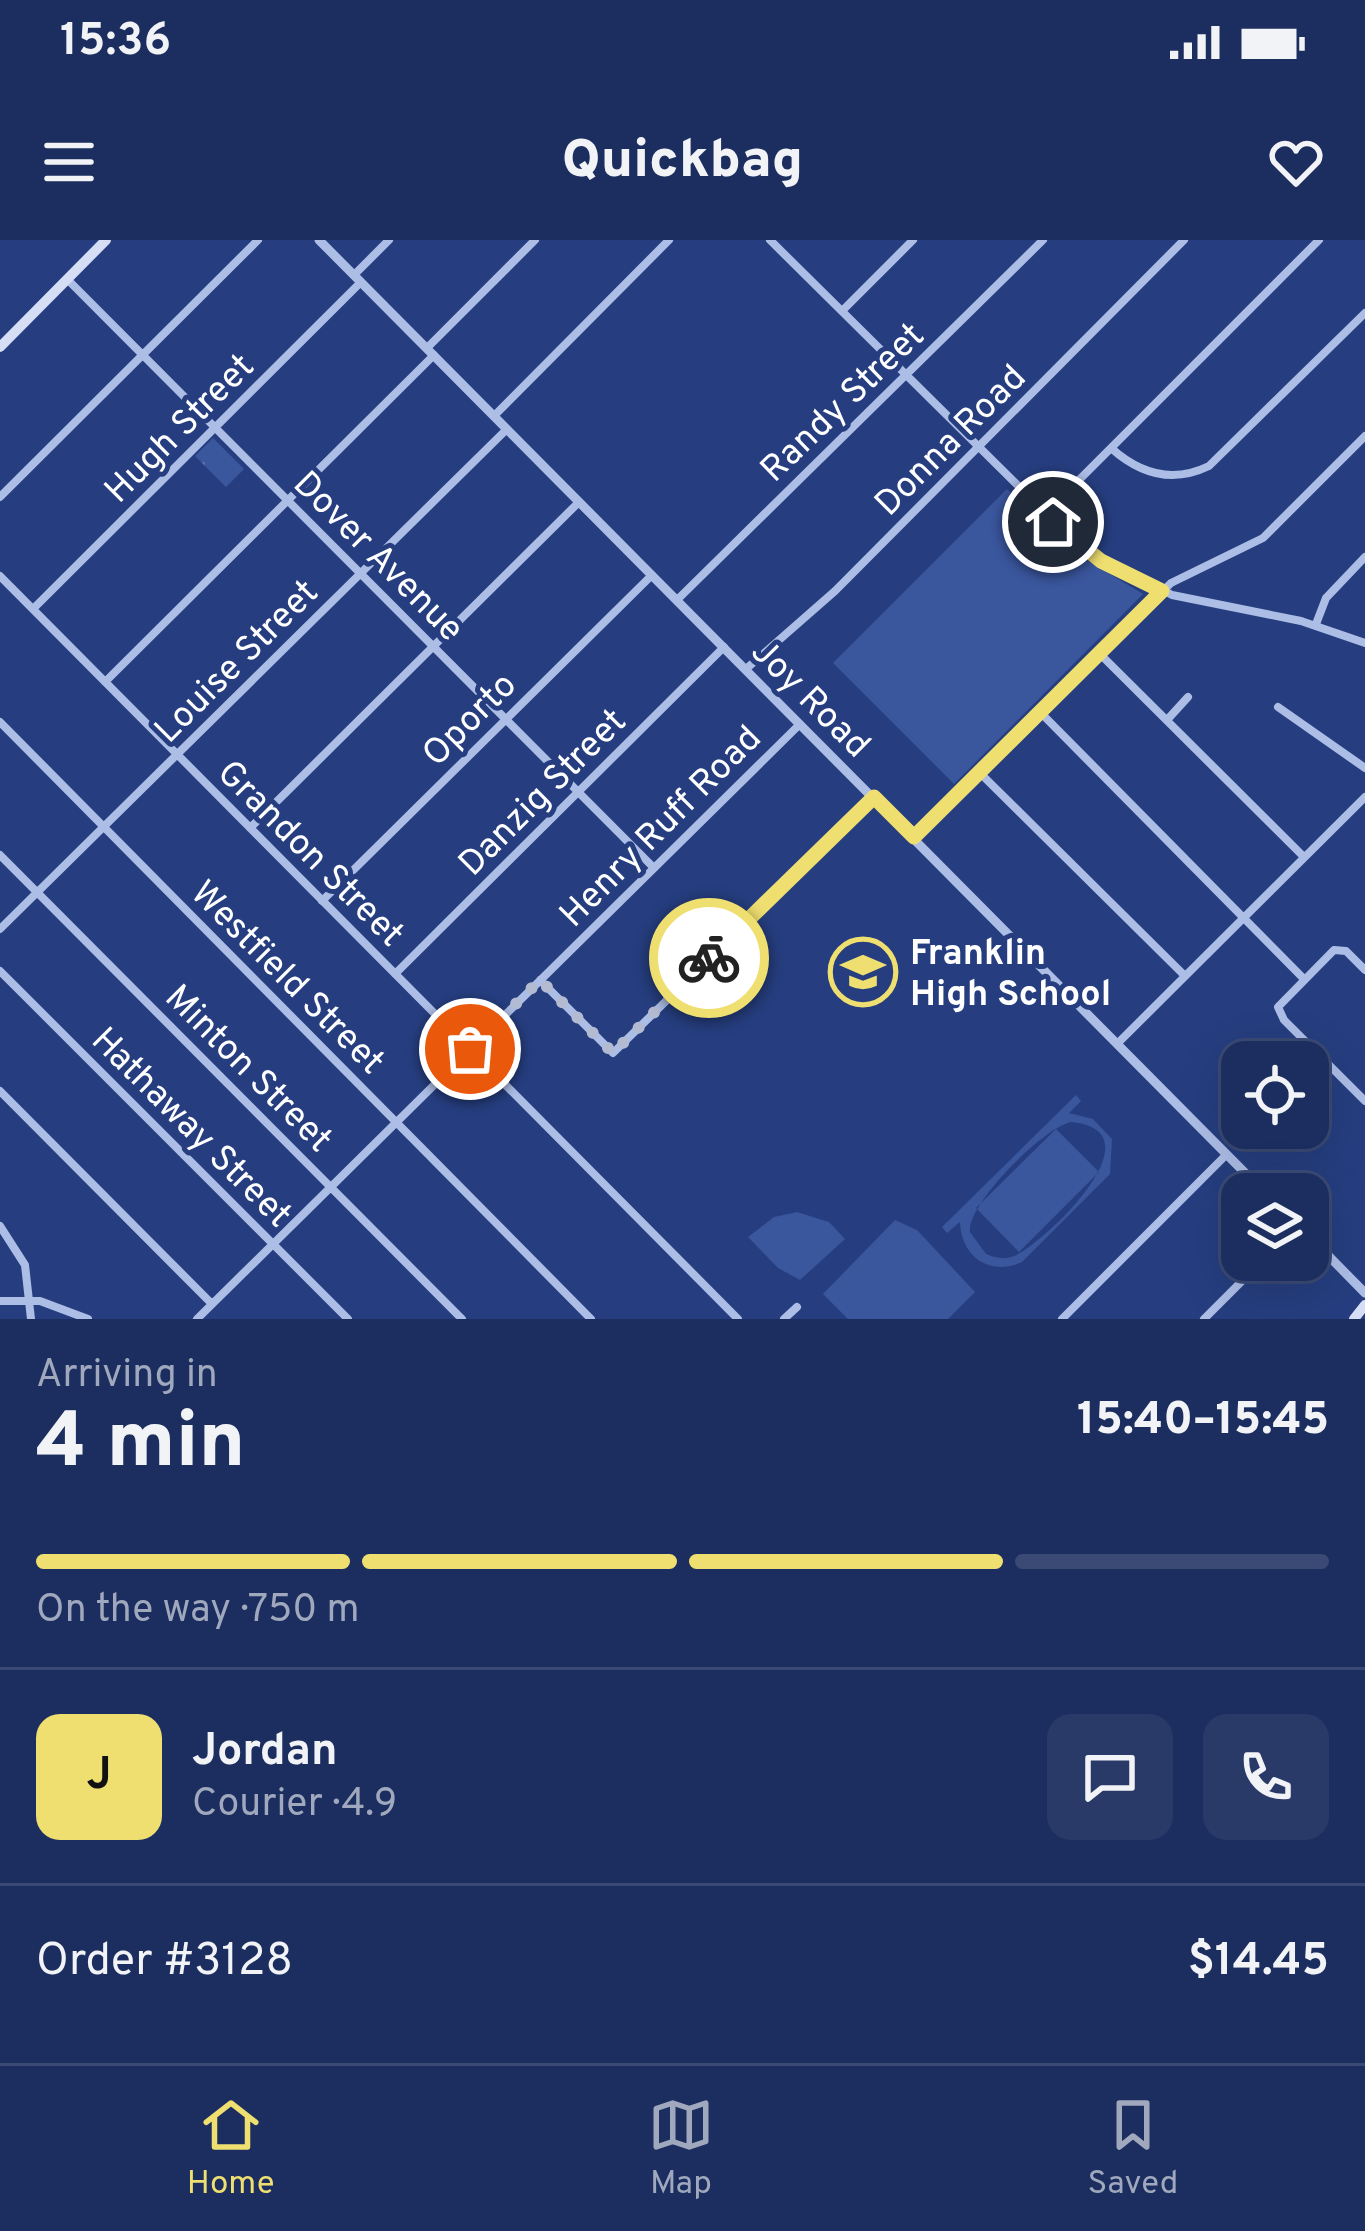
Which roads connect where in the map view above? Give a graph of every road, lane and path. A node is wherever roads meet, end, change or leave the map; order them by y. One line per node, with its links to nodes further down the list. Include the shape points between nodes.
1 (106, 240): 13 (main road)
2 (259, 240): 18 (street)
3 (319, 240): 12 (street, Joy Road)
4 (389, 240): 12 (street, Hugh Street)
5 (535, 240): 17 (street)
6 (669, 240): 20 (street)
7 (913, 240): 14 (street)
8 (1043, 240): 19 (street, Randy Street)
9 (1184, 240): 24 (street, Donna Road)
10 (1319, 240): 25 (street)
11 (776, 242): 14 (street)
12 (358, 279): 17 (street, Joy Road); 21 (street, Hugh Street)
13 (68, 280): 16 (main road); 18 (street, Dover Avenue)
14 (842, 312): 19 (street)
15 (1365, 313): 25 (street, via 1209,466 1158,475)
16 (0, 347)
17 (431, 352): 20 (street, Joy Road); 27 (street)
18 (143, 355): 21 (street, Dover Avenue); 26 (street)
19 (907, 376): 24 (street); 35 (street, Randy Street)
20 (494, 416): 22 (street, Joy Road)
21 (216, 428): 27 (street, Dover Avenue); 36 (street, Hugh Street)
22 (507, 429): 28 (street, Joy Road); 31 (street, Louise Street)
23 (1365, 436): 34 (street, via 1263,538 1191,569)
24 (978, 447): 29 (street); 42 (street, Donna Road)
25 (1111, 448): 29 (street)
26 (0, 497)
27 (288, 501): 31 (street, Dover Avenue); 43 (street)
28 (579, 502): 32 (street, Joy Road); 39 (street)
29 (1045, 514): 34 (street, via 1101,561)
30 (1365, 557): 37 (street, via 1327,598)
31 (361, 574): 39 (street, Dover Avenue); 51 (street, Louise Street)
32 (652, 575): 35 (street, Joy Road); 47 (street, Oporto)
33 (0, 577): 36 (street, Grandon Street)
34 (1162, 591): 37 (street); 41 (street)
35 (677, 600): 40 (street, Joy Road)
36 (33, 609): 43 (street, Grandon Street)
37 (1316, 625): 38 (street)
38 (1365, 644)
39 (433, 646): 47 (street, Dover Avenue); 58 (street)
40 (724, 647): 42 (street, Joy Road); 54 (street, Danzig Street)
41 (1100, 654): 46 (street); 48 (street)
42 (746, 669): 50 (street, Joy Road)
43 (105, 682): 51 (street, Grandon Street)
44 (1188, 697): 48 (street)
45 (1278, 706): 52 (street)
46 (1041, 713): 53 (street); 65 (street)
47 (506, 719): 54 (street, Dover Avenue); 64 (street, Oporto)
48 (1167, 720): 61 (street)
49 (0, 722): 57 (street, Westfield Street)
50 (800, 724): 55 (street, Joy Road); 62 (street, Henry Ruff Road)
51 (177, 755): 57 (street, Louise Street); 58 (street, Grandon Street)
52 (1365, 768)
53 (980, 772): 59 (street); 70 (street)
54 (578, 792): 62 (street, Dover Avenue); 69 (street, Danzig Street)
55 (874, 797): 59 (street, Joy Road); 72 (street, via 613,1053)
56 (1365, 797): 61 (street)
57 (103, 827): 63 (street, Louise Street); 77 (street, Westfield Street)
58 (250, 828): 64 (street, Grandon Street)
59 (914, 837): 73 (street, Joy Road)
60 (0, 854): 63 (street, Minton Street)
61 (1304, 857): 65 (street)
62 (654, 868): 72 (street, Henry Ruff Road)
63 (36, 892): 66 (street, Louise Street); 80 (street, Minton Street)
64 (322, 901): 69 (street, Grandon Street)
65 (1244, 917): 70 (street); 71 (street)
66 (0, 929)
67 (1365, 970): 71 (street, via 1337,949)
68 (0, 971): 82 (street, Hathaway Street)
69 (395, 974): 74 (street, Grandon Street)
70 (1185, 976): 73 (street)
71 (1303, 978): 76 (street, via 1279,1012)
72 (540, 980): 74 (street, Henry Ruff Road)
73 (1118, 1043): 78 (street, Joy Road)
74 (470, 1049): 77 (street, Henry Ruff Road); 97 (street, Grandon Street)
75 (0, 1090): 88 (street)
76 (1365, 1101)
77 (396, 1122): 80 (street, Henry Ruff Road); 96 (street, Westfield Street)
78 (1226, 1155): 79 (street, Joy Road); 99 (street)
79 (1244, 1173)
80 (332, 1186): 82 (street, Henry Ruff Road); 95 (street, Minton Street)
81 (0, 1226): 87 (street, via 22,1257)
82 (274, 1244): 88 (street, Henry Ruff Road); 94 (street, Hathaway Street)
83 (1329, 1256): 85 (street)
84 (1242, 1281): 100 (street)
85 (1365, 1293)
86 (0, 1300): 87 (street)
87 (32, 1301): 91 (street); 92 (street)
88 (212, 1304): 93 (street, Henry Ruff Road)
89 (1365, 1305): 101 (main road)
90 (797, 1307): 98 (street)
91 (31, 1319)
92 (88, 1319)
93 (197, 1319)
94 (348, 1319)
95 (462, 1319)
96 (591, 1319)
97 (737, 1319)
98 (784, 1319)
99 (1062, 1319)
100 (1204, 1319)
101 (1354, 1319)

